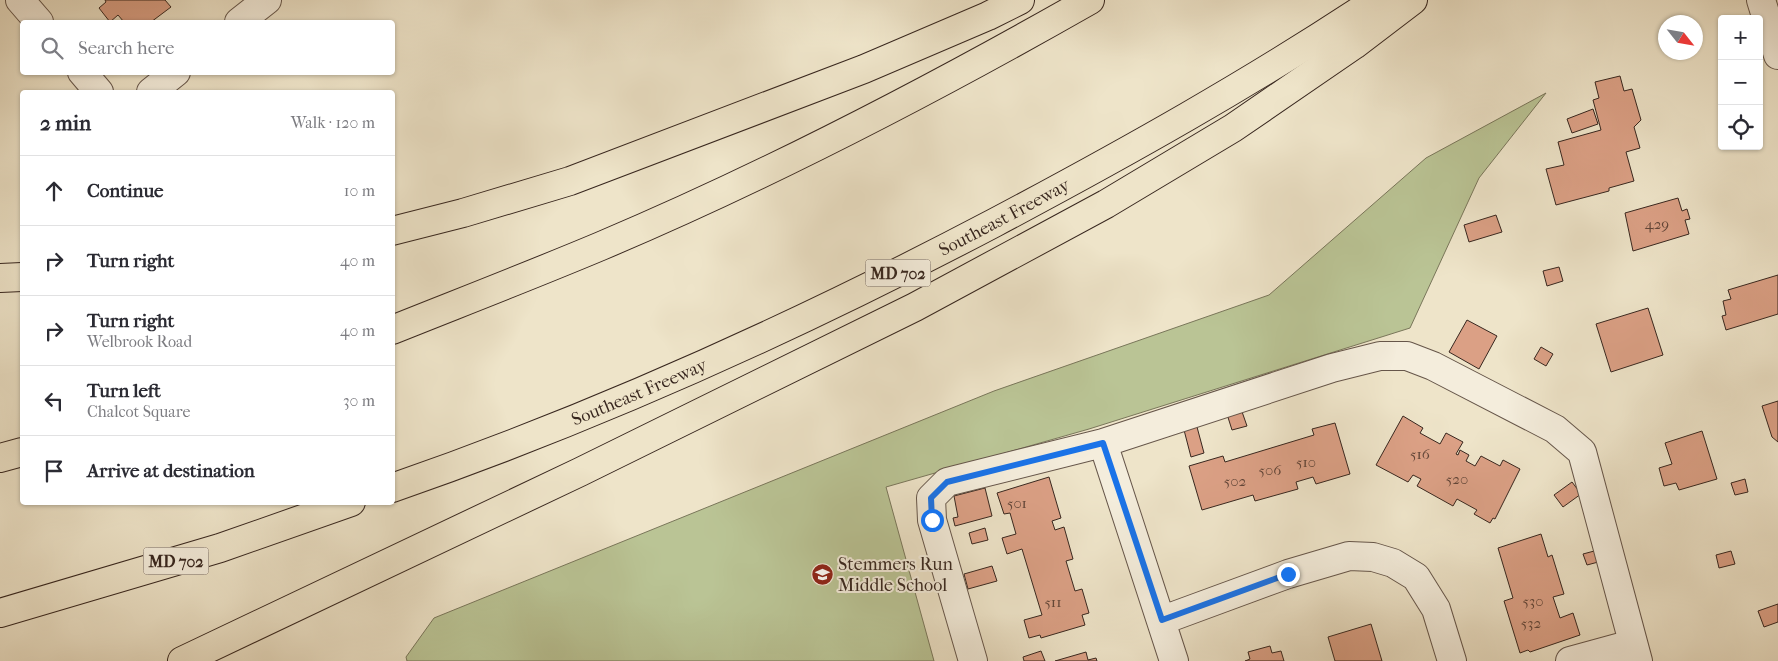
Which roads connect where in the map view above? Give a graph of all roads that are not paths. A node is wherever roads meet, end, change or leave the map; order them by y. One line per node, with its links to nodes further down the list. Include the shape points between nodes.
1 (20, 0): 8 (street)
2 (1020, 0): 15 (highway, via 864,69 570,181)
3 (1090, 0): 18 (highway, via 1008,47 818,146 602,246)
4 (1376, 0): 22 (highway, Southeast Freeway / MD 702, via 1087,174 896,274 676,378)
5 (1413, 0): 27 (highway, via 1233,128 1106,204 924,302 580,472)
6 (1761, 0): 10 (street)
7 (262, 2): 9 (street)
8 (37, 20)
9 (241, 20)
10 (1778, 55)
11 (85, 75): 13 (street)
12 (172, 75): 14 (street)
13 (97, 90)
14 (154, 90)
15 (395, 230)
16 (20, 277): 17 (highway)
17 (0, 278)
18 (395, 329)
19 (1103, 443): 25 (street); 26 (street, via 1332,368 1380,356 1407,356 1433,366 1555,429 1582,452); 28 (street, via 947,482 931,498 932,520)
20 (20, 453): 21 (highway)
21 (0, 458)
22 (395, 487)
23 (342, 505): 24 (highway, MD 702, via 220,548)
24 (0, 613)
25 (1162, 620): 29 (street); 30 (street, via 1288,574 1349,556 1373,557 1393,563 1416,578 1436,609)
26 (1635, 652): 31 (street)
27 (182, 661)
28 (973, 661)
29 (1174, 661)
30 (1452, 661)
31 (1570, 661)

